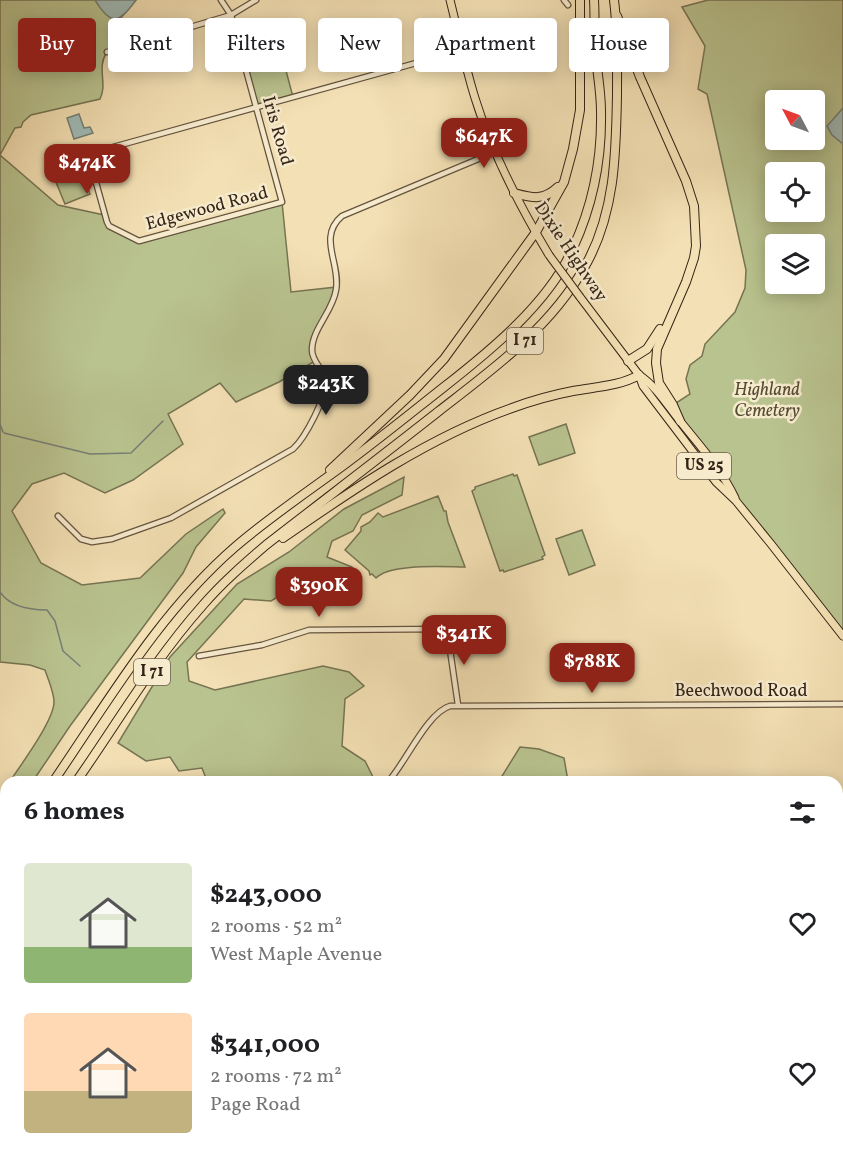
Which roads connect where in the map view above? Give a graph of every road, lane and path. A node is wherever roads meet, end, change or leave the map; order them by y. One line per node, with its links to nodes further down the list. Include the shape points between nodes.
1 (221, 0): 8 (street, Iris Road)
2 (256, 0): 8 (street)
3 (450, 0): 9 (main road, Dixie Highway / US 25)
4 (580, 0): 17 (highway, via 580,110)
5 (594, 0): 25 (highway, I 71, via 601,110 599,159 589,206 572,251 546,292 494,346)
6 (614, 0): 7 (highway, I 71)
7 (615, 9): 21 (highway, via 694,206 696,246); 28 (highway, I 71, via 618,73 613,183 585,267 543,323 475,383)
8 (231, 15): 10 (street); 13 (street, Iris Road)
9 (455, 18)
10 (107, 52)
11 (414, 63): 13 (street)
12 (468, 72): 14 (main road, Dixie Highway / US 25)
13 (256, 107): 15 (street); 19 (street, Iris Road)
14 (495, 152): 18 (main road, Dixie Highway / US 25); 27 (street, via 342,216 334,224 330,239 336,291 312,350 325,378 325,389 306,432 293,449 171,518 112,539 81,539)
15 (88, 154): 16 (street); 19 (street, Edgewood Road, via 109,226 139,241)
16 (78, 155)
17 (564, 182): 18 (highway, via 542,197); 20 (highway)
18 (514, 193): 20 (main road, Dixie Highway / US 25)
19 (282, 202)
20 (536, 232): 22 (main road, Dixie Highway / US 25, bridge); 25 (highway, via 426,380)
21 (673, 310): 22 (highway, via 652,344); 24 (highway, via 657,349 656,363 659,383)
22 (628, 361): 23 (main road, Dixie Highway / US 25)
23 (639, 375): 24 (main road, Dixie Highway / US 25, via 649,381); 26 (main road, Dixie Highway / US 25, via 643,386 716,482); 28 (highway, via 512,408 460,428 383,472)
24 (680, 421): 26 (main road, Dixie Highway / US 25)
25 (307, 491): 33 (highway, I 71, via 201,579 146,645)
26 (736, 501): 29 (main road, Dixie Highway / US 25)
27 (58, 516)
28 (237, 570): 34 (highway, I 71, via 176,638)
29 (843, 636)
30 (199, 656): 31 (street, via 262,645 309,630 447,629)
31 (458, 705): 32 (street, Beechwood Road); 35 (street, Beechwood Road, via 437,712)
32 (843, 705)
33 (57, 776)
34 (80, 776)
35 (393, 776)

